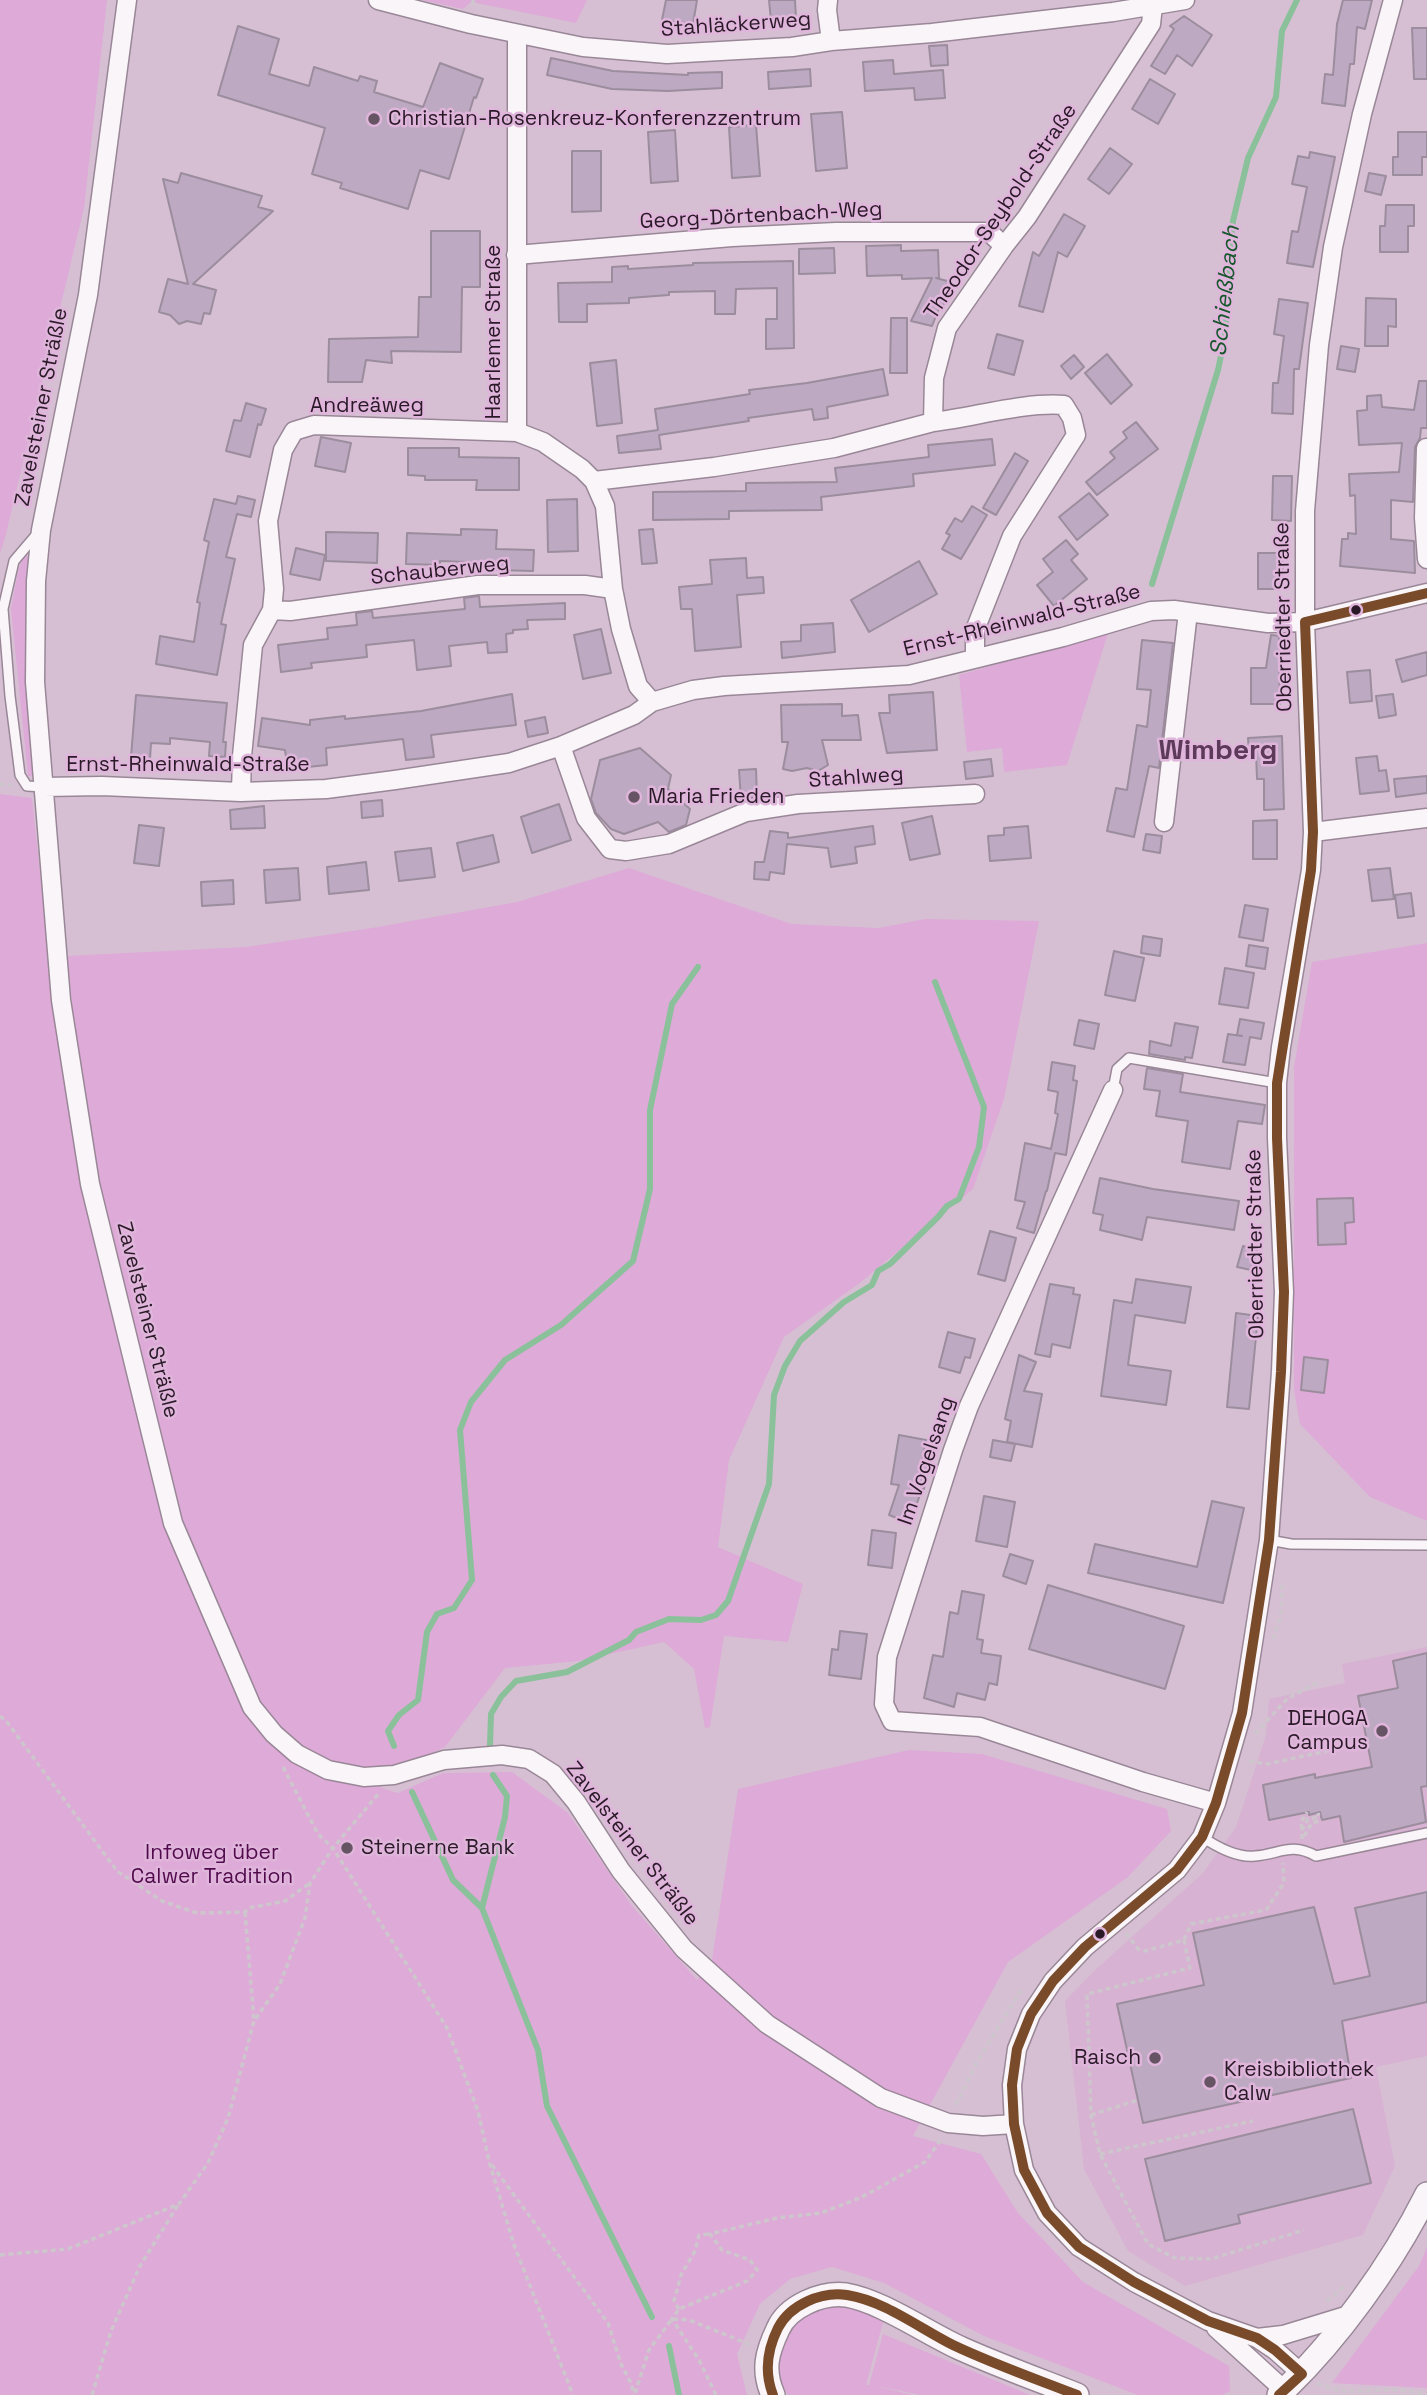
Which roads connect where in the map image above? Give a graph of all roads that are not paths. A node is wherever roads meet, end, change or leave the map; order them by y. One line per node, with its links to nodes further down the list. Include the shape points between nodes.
1 (127, 0): 16 (street, Zavelsteiner Sträßle, via 88,295)
2 (378, 0): 8 (street, Stahläckerweg)
3 (828, 0): 9 (street)
4 (1185, 0): 7 (street, Stahläckerweg)
5 (1392, 0): 22 (street, Oberriedter Straße, via 1333,247 1319,345 1305,511)
6 (1113, 6): 7 (street, Stahläckerweg); 9 (street, Stahläckerweg, via 932,33)
7 (1153, 6): 10 (street, Theodor-Seybold-Straße, via 1152,24)
8 (517, 34): 9 (street, Stahläckerweg, via 583,47 667,54); 11 (street, Haarlemer Straße)
9 (831, 41)
10 (1004, 246): 11 (street, Georg-Dörtenbach-Weg, via 989,232 882,231 732,237); 12 (street, Theodor-Seybold-Straße, via 947,328 933,378)
11 (516, 255): 13 (street, Haarlemer Straße)
12 (933, 422): 15 (street, via 834,448); 23 (street, via 1042,403 1064,405 1076,435 1012,537 975,631)
13 (517, 432): 15 (street, Haarlemer Straße, via 543,442); 20 (street, Andreäweg, via 314,425 294,431 283,450 268,522)
14 (1426, 449): 17 (street)
15 (594, 481): 18 (street, via 605,506)
16 (41, 530): 26 (street, Zavelsteiner Sträßle, via 35,682); 26 (lane, via 14,561 2,609 20,775 27,786)
17 (1427, 559)
18 (613, 589): 20 (street, Schauberweg, via 478,586); 24 (street, via 638,686)
19 (1427, 593): 22 (street, Ernst-Rheinwald-Straße)
20 (272, 610): 27 (street, Andreäweg, via 254,645)
21 (1188, 612): 22 (street, Ernst-Rheinwald-Straße, via 1268,623); 23 (street, Ernst-Rheinwald-Straße, via 1152,611); 30 (street)
22 (1306, 622): 31 (street, Oberriedter Straße)
23 (975, 658): 24 (street, Ernst-Rheinwald-Straße, via 909,675 724,686)
24 (652, 702): 25 (street, Ernst-Rheinwald-Straße, via 634,715)
25 (561, 746): 27 (street, Ernst-Rheinwald-Straße, via 509,763 407,778 326,789); 28 (street, Stahlweg, via 586,818 610,849 669,845 746,812 798,804)
26 (44, 788): 27 (street, Ernst-Rheinwald-Straße); 39 (street, Zavelsteiner Sträßle, via 61,1000 90,1184 173,1523 252,1706 297,1754 328,1770 364,1777 394,1775 444,1760 502,1755 529,1759 553,1774 576,1802 621,1871 684,1949 767,2024 881,2098 948,2123)
27 (242, 792)
28 (975, 794)
29 (1427, 818): 31 (street)
30 (1164, 821)
31 (1313, 832): 32 (street, Oberriedter Straße, via 1307,902)
32 (1278, 1083): 33 (lane, Im Vogelsang, via 1129,1058 1118,1069); 34 (street, Oberriedter Straße, via 1284,1292)
33 (1113, 1090): 36 (street, Im Vogelsang, via 969,1406 887,1657 884,1704 892,1721 980,1727)
34 (1269, 1540): 35 (lane); 36 (street, Oberriedter Straße, via 1242,1713)
35 (1427, 1545)
36 (1216, 1803): 38 (street, Oberriedter Straße)
37 (1427, 1833): 38 (lane, via 1316,1856 1300,1848 1253,1857 1232,1853)
38 (1202, 1837): 39 (street, Oberriedter Straße, via 1177,1870 1085,1947 1031,2014 1017,2049 1012,2085)
39 (1014, 2124): 42 (street, Oberriedter Straße, via 1024,2170 1047,2213 1079,2247)
40 (1427, 2194): 41 (street)
41 (1352, 2314): 43 (street, Oberriedter Straße); 44 (street)
42 (1208, 2322): 43 (street, Oberriedter Straße); 45 (street, Oberriedter Straße, via 1248,2354)
43 (1257, 2338): 44 (street, Oberriedter Straße)
44 (1302, 2374): 45 (street)
45 (1281, 2392)
46 (773, 2395): 47 (street, via 765,2368 781,2323 798,2307 844,2295)
47 (1077, 2395)

